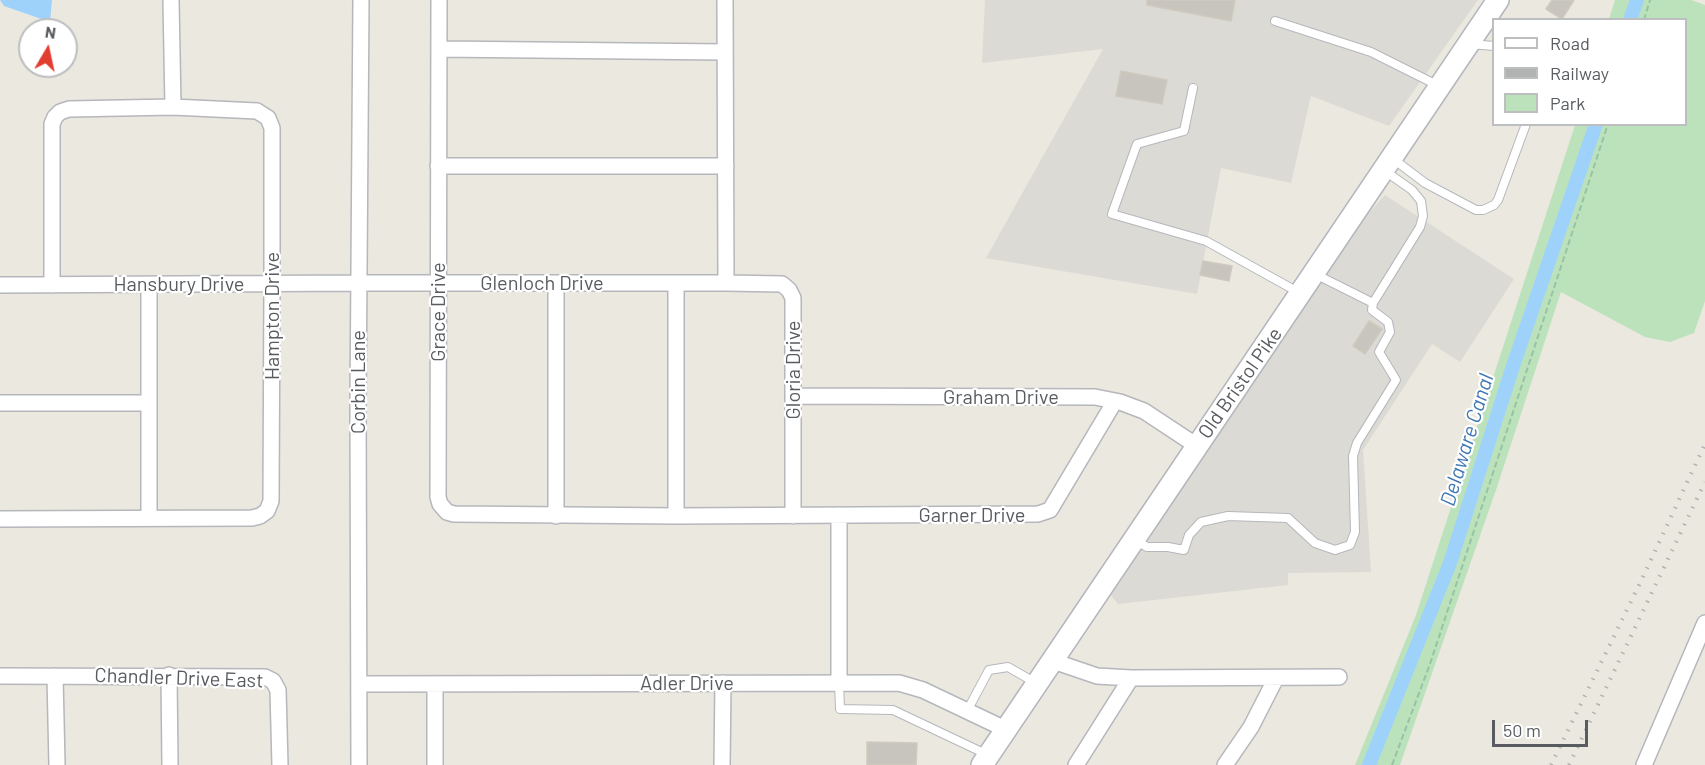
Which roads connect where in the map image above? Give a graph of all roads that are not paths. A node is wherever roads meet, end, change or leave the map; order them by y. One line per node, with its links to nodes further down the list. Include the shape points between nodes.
1 (171, 0): 13 (street)
2 (361, 0): 19 (street, Corbin Lane)
3 (439, 0): 9 (street, Grace Drive)
4 (725, 0): 10 (street)
5 (1498, 0): 7 (main road, Old Bristol Pike)
6 (1275, 21): 11 (lane, via 1371,52)
7 (1469, 44): 8 (lane); 11 (main road, Old Bristol Pike)
8 (1492, 46)
9 (439, 49): 10 (street); 16 (street, Grace Drive)
10 (725, 52): 17 (street)
11 (1440, 87): 15 (main road, Old Bristol Pike)
12 (1193, 88): 28 (lane, via 1184,131 1137,144 1112,214 1206,241)
13 (173, 107): 23 (street, Hampton Drive, via 257,111 268,118 272,128); 26 (street, via 69,109 55,117)
14 (1525, 126): 15 (lane, via 1498,200 1483,210 1476,210)
15 (1388, 164): 18 (main road, Old Bristol Pike); 29 (lane, via 1421,201 1423,216 1420,228)
16 (438, 166): 17 (street); 24 (street, Grace Drive)
17 (726, 166): 22 (street)
18 (1314, 274): 28 (main road, Old Bristol Pike); 29 (lane)
19 (358, 283): 23 (street, Hansbury Drive); 24 (street, Glenloch Drive); 53 (street, Corbin Lane)
20 (556, 283): 21 (street, Glenloch Drive); 24 (street, Glenloch Drive); 36 (street)
21 (676, 283): 22 (street, Glenloch Drive); 37 (street)
22 (726, 283): 30 (street, Gloria Drive, via 778,284 789,290 793,298)
23 (272, 284): 27 (street, Hansbury Drive); 39 (street, Hampton Drive, via 271,501 264,514 252,518)
24 (438, 284): 36 (street, Grace Drive, via 440,504 454,514)
25 (0, 285): 26 (street, Hansbury Drive)
26 (52, 285): 27 (street, Hansbury Drive)
27 (149, 285): 33 (street)
28 (1301, 294): 34 (main road, Old Bristol Pike)
29 (1373, 303): 41 (lane, via 1372,310 1388,322 1390,332 1379,352 1396,380 1357,442 1353,456 1355,532 1350,545 1335,550 1315,543 1288,518 1228,516 1201,522 1189,535 1184,549 1147,547)
30 (793, 396): 31 (street, Graham Drive, via 1095,397); 38 (street, Gloria Drive)
31 (1115, 401): 34 (street, Graham Drive, via 1144,411); 35 (street, Garner Drive, via 1046,513)
32 (0, 403): 33 (street)
33 (149, 403): 39 (street)
34 (1197, 446): 41 (main road, Old Bristol Pike)
35 (839, 515): 38 (street, Garner Drive); 51 (street)
36 (556, 516): 37 (street, Garner Drive)
37 (676, 516): 38 (street, Garner Drive)
38 (793, 516)
39 (149, 518): 40 (street)
40 (0, 519)
41 (1134, 540): 43 (main road, Old Bristol Pike)
42 (1705, 623): 66 (street)
43 (1053, 661): 48 (street, via 1097,676); 52 (main road, Old Bristol Pike)
44 (169, 675): 46 (street, Chandler Drive East); 59 (street); 60 (street, Chandler Drive East, via 270,679 278,690)
45 (0, 676): 46 (street, Chandler Drive East)
46 (56, 676): 58 (street)
47 (1339, 677): 49 (street)
48 (1131, 678): 49 (street); 64 (street)
49 (1276, 678): 65 (street, via 1251,727)
50 (723, 683): 51 (street, Adler Drive); 54 (street, Adler Drive); 63 (street)
51 (839, 683): 55 (street, Adler Drive, via 909,685); 57 (lane, via 840,709 893,710)
52 (1037, 683): 55 (lane, via 1008,667 989,670); 56 (main road, Old Bristol Pike)
53 (359, 684): 54 (street, Adler Drive); 61 (street, Corbin Lane)
54 (435, 684): 62 (street)
55 (967, 711): 56 (street, Adler Drive)
56 (1005, 729): 57 (main road, Old Bristol Pike)
57 (985, 760)
58 (57, 765)
59 (170, 765)
60 (280, 765)
61 (359, 765)
62 (435, 765)
63 (722, 765)
64 (1076, 765)
65 (1225, 765)
66 (1644, 765)

